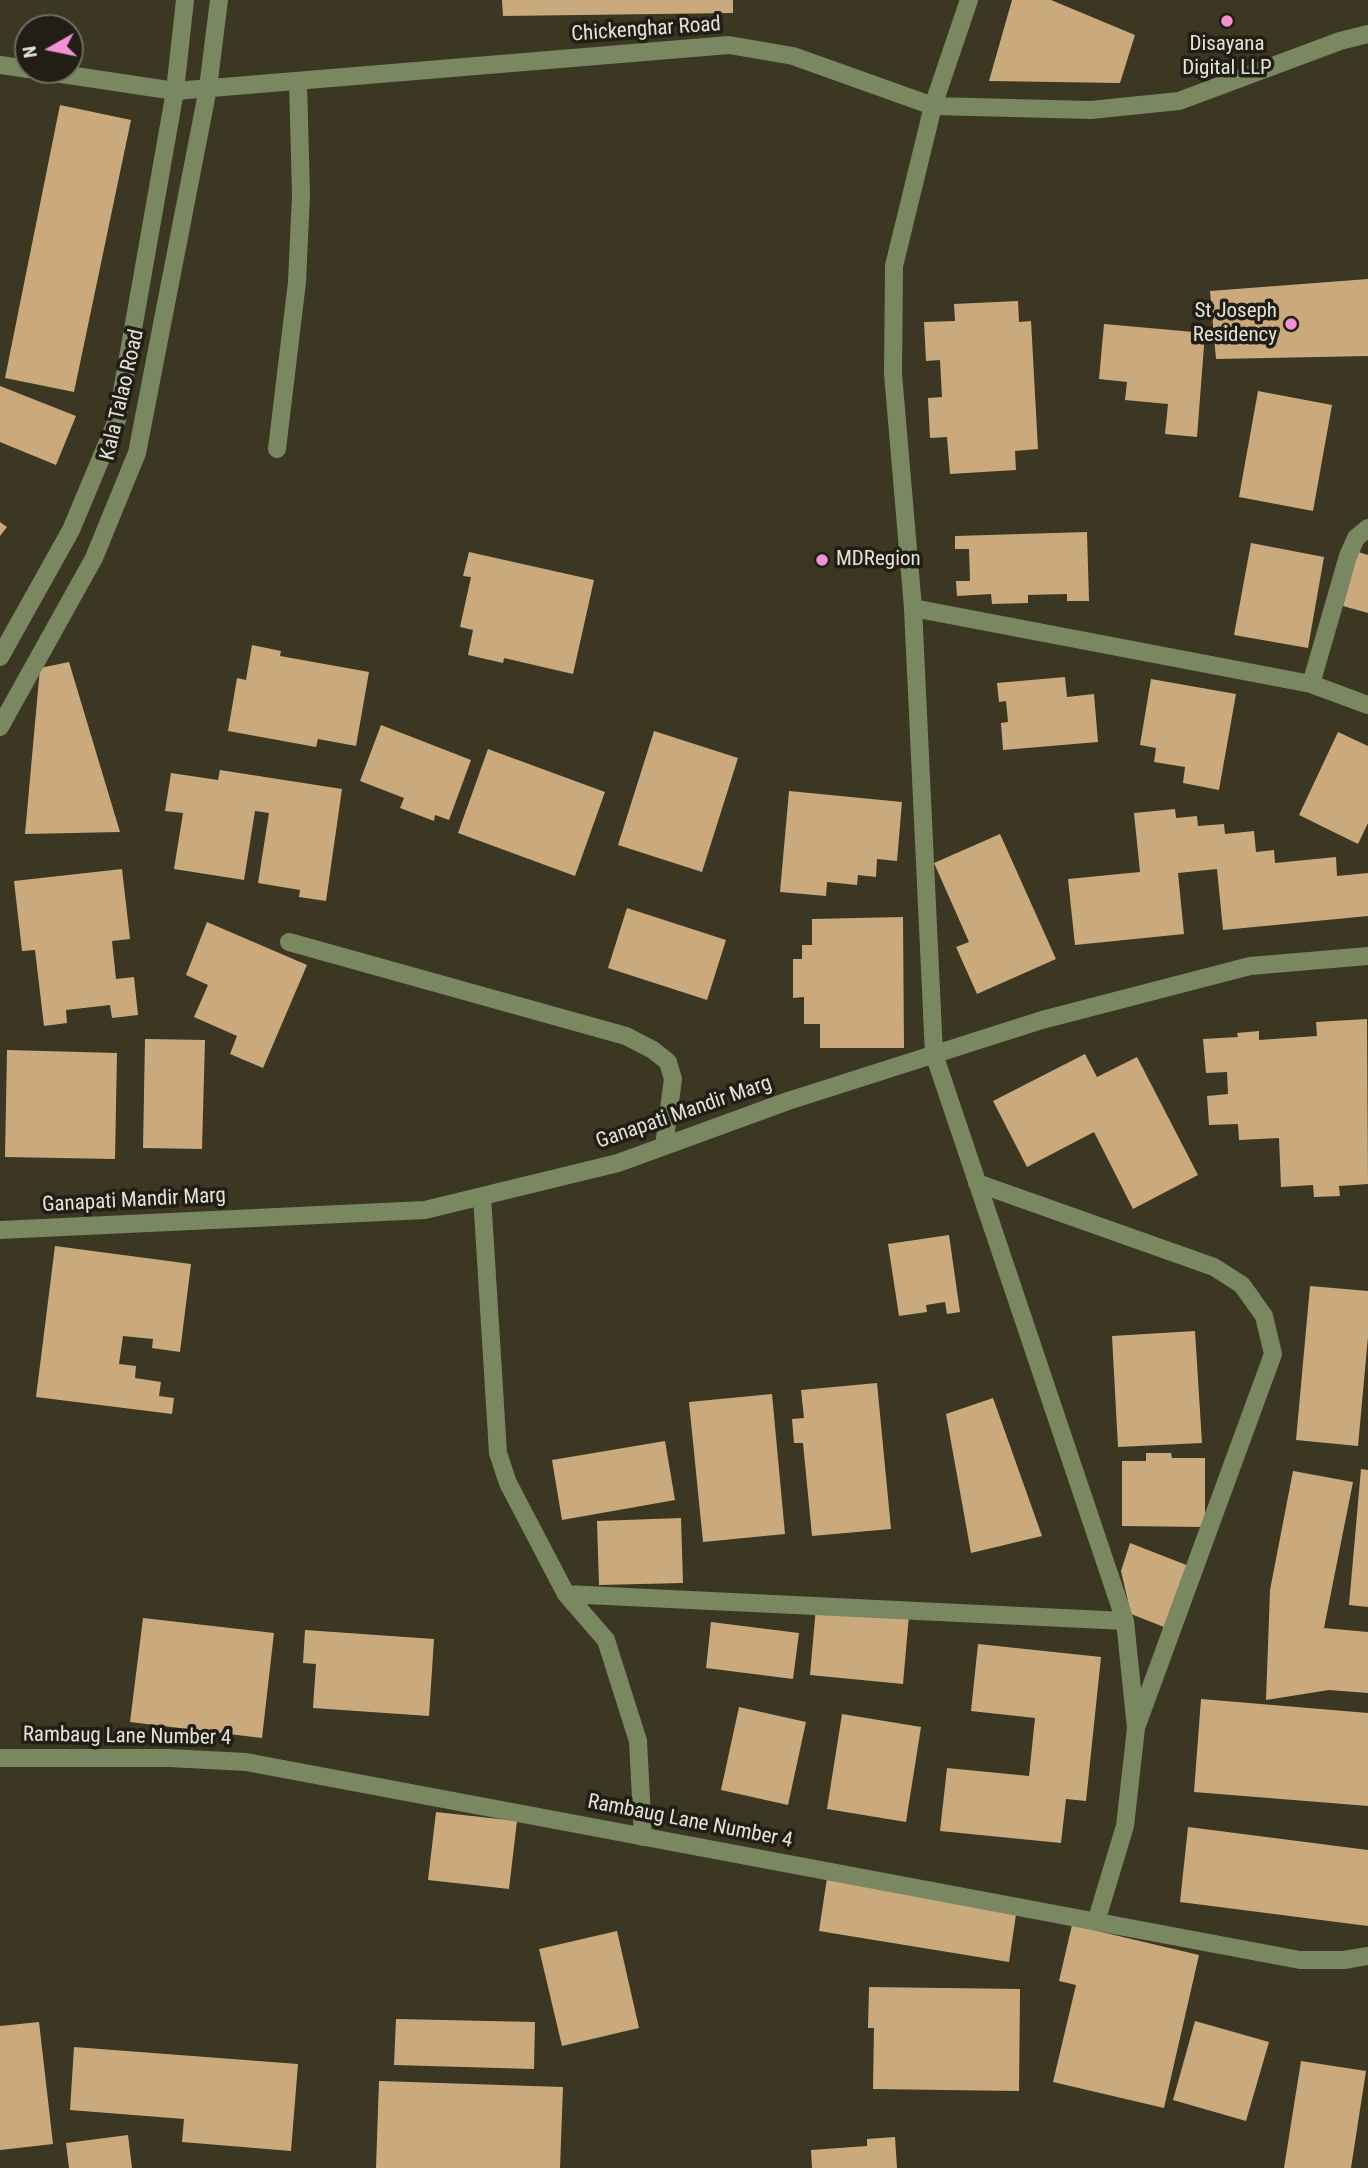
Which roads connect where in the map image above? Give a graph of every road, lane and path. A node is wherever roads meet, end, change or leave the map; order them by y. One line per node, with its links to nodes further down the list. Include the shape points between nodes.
1 (185, 0): 8 (street, Kala Talao Road)
2 (219, 0): 7 (street, Kala Talao Road)
3 (969, 0): 9 (street)
4 (1368, 34): 9 (street, Chickenghar Road, via 1179,101 1091,110)
5 (84, 77): 8 (street, Chickenghar Road)
6 (298, 81): 7 (street, Chickenghar Road); 9 (street, Chickenghar Road, via 729,45 793,56); 10 (street, via 301,195 297,282)
7 (208, 89): 8 (street, Chickenghar Road); 16 (street, Kala Talao Road, via 137,453 94,558)
8 (175, 91): 13 (street, Kala Talao Road, via 117,420 71,530)
9 (933, 106): 12 (street, via 894,266 893,374)
10 (277, 449)
11 (1368, 528): 14 (street, via 1356,538 1348,556)
12 (913, 608): 14 (street); 19 (street)
13 (0, 657)
14 (1311, 684): 15 (street)
15 (1368, 705)
16 (0, 727)
17 (289, 942): 20 (street, via 626,1036 653,1050 668,1062 673,1079)
18 (1368, 956): 19 (street, Ganapati Mandir Marg, via 1250,966 1042,1020)
19 (934, 1054): 20 (street, Ganapati Mandir Marg); 21 (street)
20 (664, 1146): 22 (street, Ganapati Mandir Marg, via 618,1163)
21 (977, 1182): 25 (street); 26 (street, via 1214,1267 1242,1285 1264,1316 1273,1354)
22 (482, 1196): 23 (street, Ganapati Mandir Marg, via 425,1210); 24 (street, via 498,1452 508,1483)
23 (0, 1230)
24 (566, 1594): 25 (street); 28 (street, via 606,1640 638,1741)
25 (1125, 1620): 26 (street)
26 (1136, 1728): 29 (street, via 1125,1826)
27 (0, 1758): 28 (street, Rambaug Lane Number 4, via 246,1762)
28 (643, 1837): 29 (street, Rambaug Lane Number 4)
29 (1096, 1922): 30 (street, Rambaug Lane Number 4, via 1300,1961)
30 (1368, 1955)

